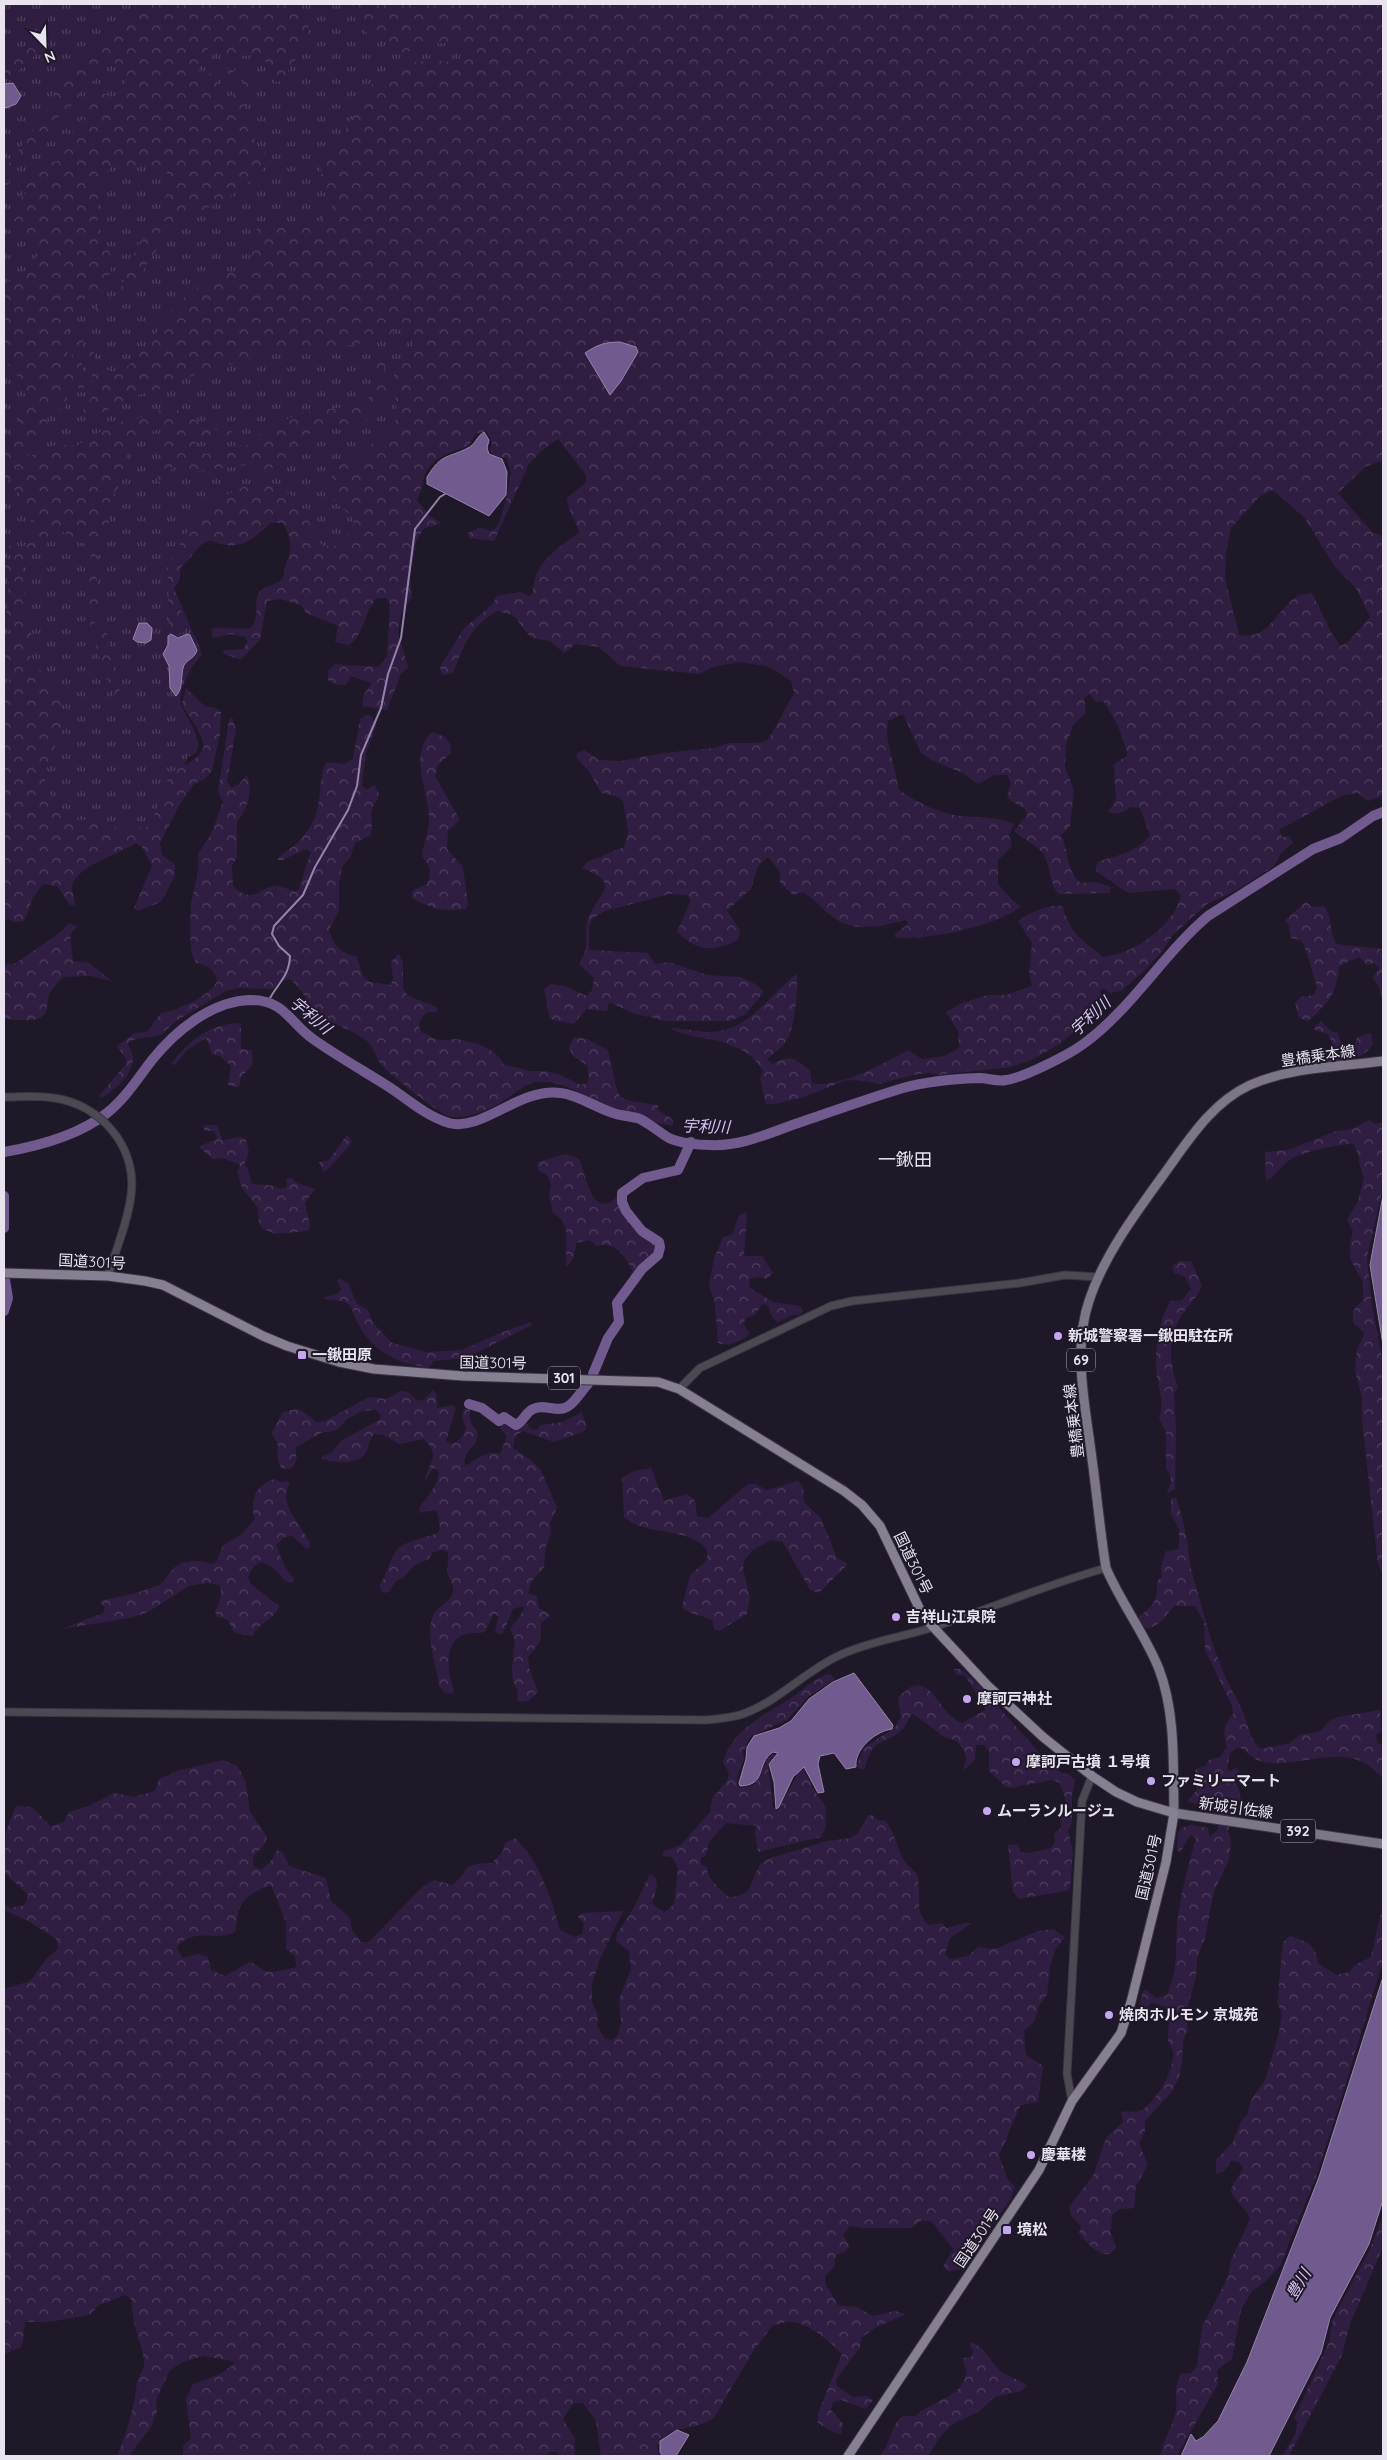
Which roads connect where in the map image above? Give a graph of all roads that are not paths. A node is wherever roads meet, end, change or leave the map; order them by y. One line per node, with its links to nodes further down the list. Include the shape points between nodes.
1 (1383, 1061): 5 (main road, 豊橋乗本線 / 69, via 1279,1074 1229,1097 1187,1142 1134,1217)
2 (4, 1097): 4 (street, via 54,1098 86,1108 110,1127 124,1149 130,1164 132,1192)
3 (6, 1273): 4 (highway, 国道301号 / 301)
4 (108, 1276): 6 (highway, 国道301号 / 301, via 163,1285 263,1336 340,1362 412,1374 646,1380)
5 (1098, 1277): 6 (street, via 1065,1276 831,1306 700,1368); 7 (main road, 豊橋乗本線 / 69, via 1083,1323 1081,1363)
6 (680, 1388): 8 (highway, 国道301号 / 301, via 844,1491 862,1506 880,1526)
7 (1106, 1568): 8 (street); 11 (main road, 豊橋乗本線 / 69, via 1151,1650 1165,1688 1174,1756)
8 (932, 1628): 9 (street, via 840,1655 754,1709 706,1720); 10 (highway, 国道301号 / 301, via 1043,1737)
9 (4, 1712)
10 (1092, 1776): 11 (highway, 国道301号 / 301, via 1137,1802); 13 (street, via 1082,1801)
11 (1174, 1812): 12 (main road, 新城引佐線 / 392); 14 (highway, 国道301号, via 1166,1862 1132,2002 1121,2033)
12 (1383, 1844)
13 (1069, 2084): 14 (street, via 1074,2088); 15 (street)
14 (1081, 2087): 15 (highway, 国道301号)
15 (1072, 2101): 16 (highway, 国道301号, via 1039,2170)
16 (848, 2456)

